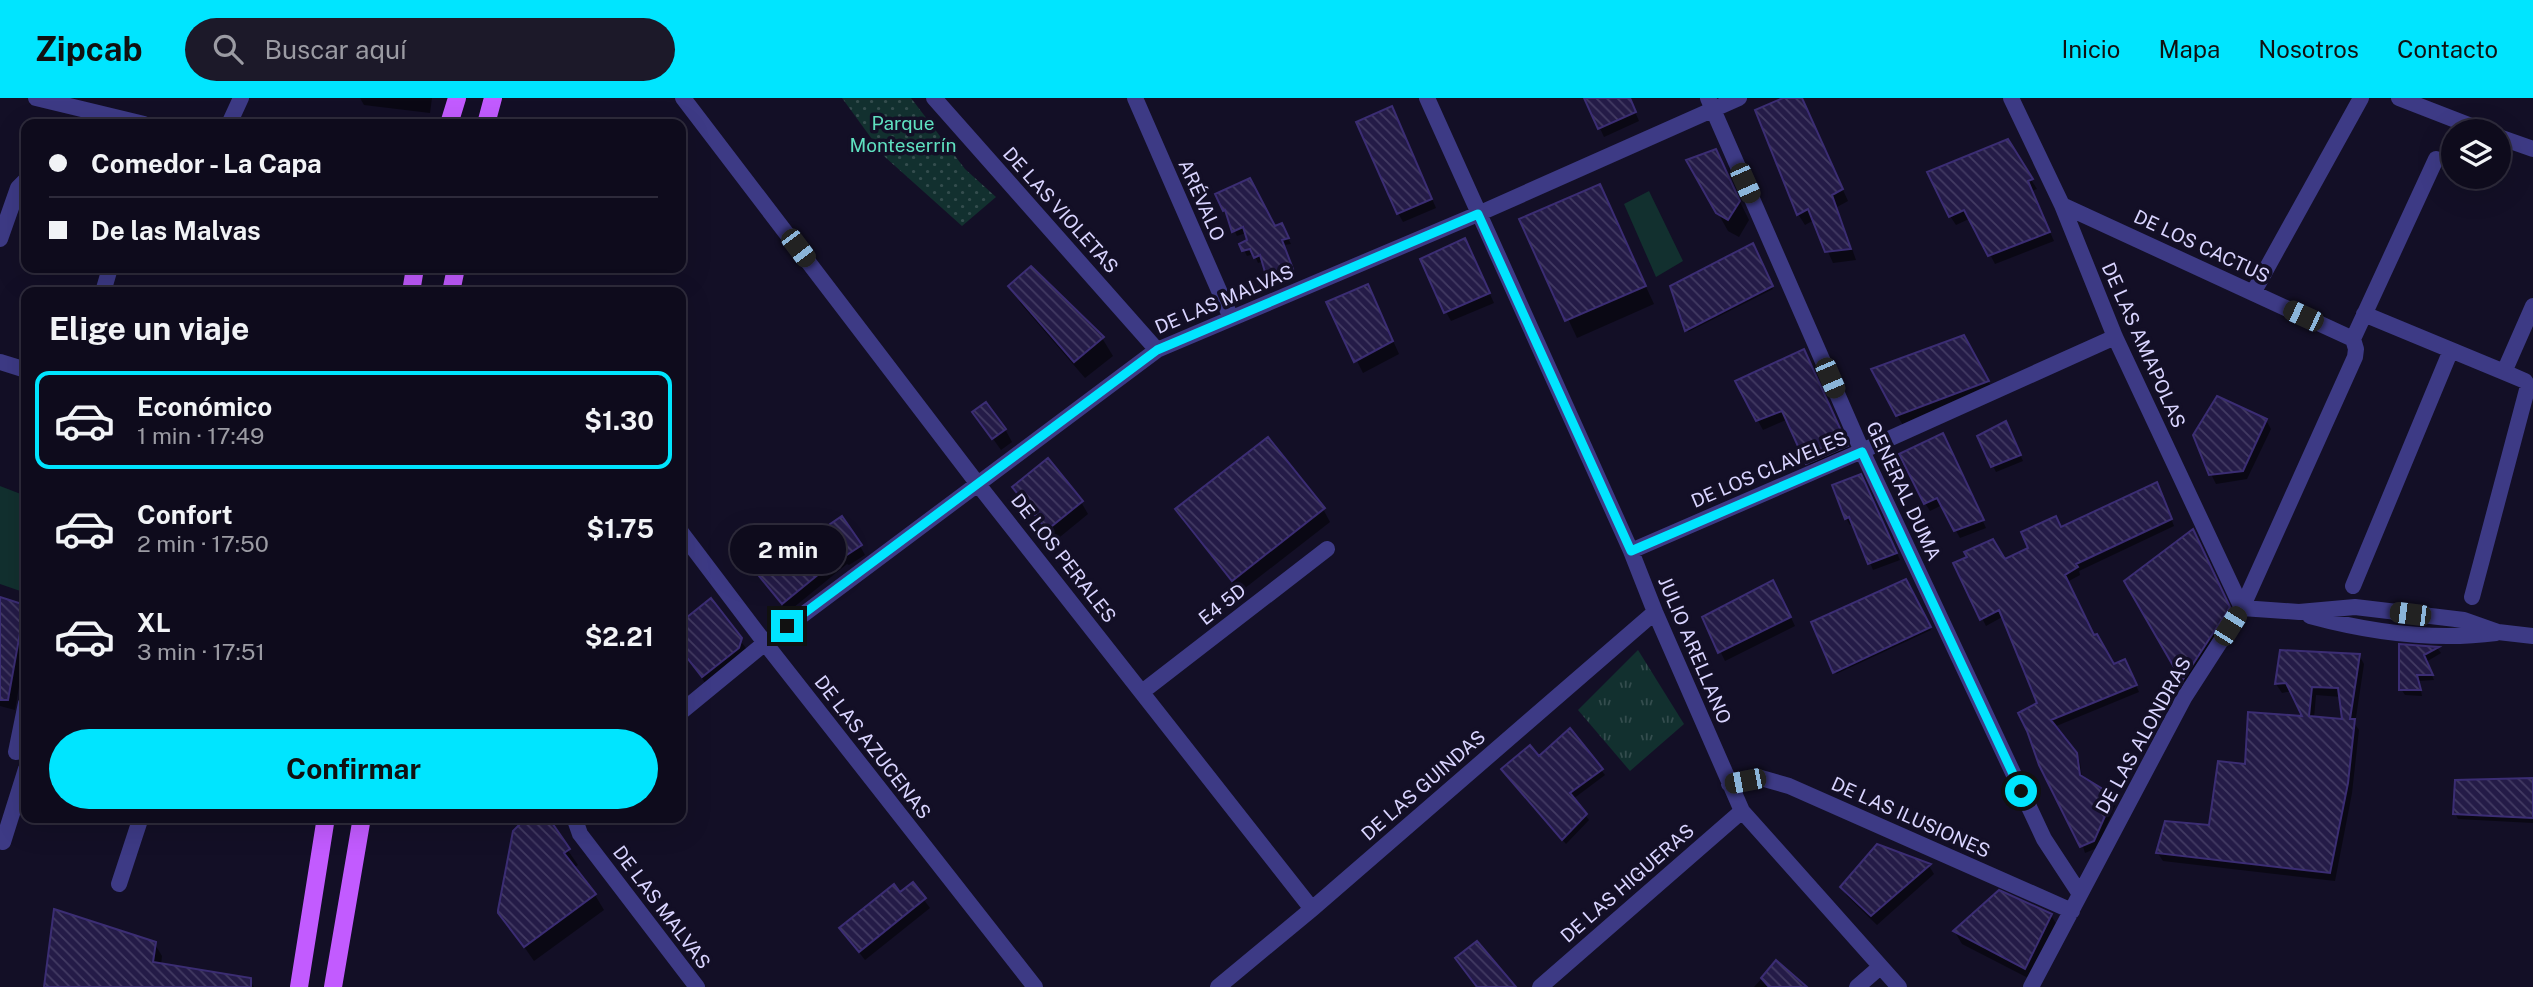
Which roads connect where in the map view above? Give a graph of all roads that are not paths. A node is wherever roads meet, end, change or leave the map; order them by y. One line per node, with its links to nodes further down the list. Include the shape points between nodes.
1 (36, 98): 14 (street)
2 (241, 98): 15 (street)
3 (457, 98): 16 (main road)
4 (493, 98): 17 (main road)
5 (683, 98): 38 (street, DE LOS PERALES)
6 (934, 98): 32 (street, DE LAS VIOLETAS)
7 (1135, 98): 29 (street, ARÉVALO)
8 (1427, 98): 24 (street, JULIO ARELLANO)
9 (1740, 98): 13 (street, DE LAS MALVAS)
10 (2011, 98): 23 (street, DE LAS AMAPOLAS)
11 (2361, 98): 26 (street)
12 (2399, 98): 18 (street)
13 (1711, 104): 24 (street, DE LAS MALVAS); 37 (street, GENERAL DUMA)
14 (123, 119)
15 (231, 119)
16 (451, 119)
17 (487, 119)
18 (2453, 119)
19 (2511, 141): 20 (street)
20 (2533, 149)
21 (2436, 159): 28 (street, DE LAS ALONDRAS)
22 (21, 185): 25 (street)
23 (2062, 205): 26 (street, DE LOS CACTUS); 30 (street, DE LAS AMAPOLAS)
24 (1478, 214): 29 (street, DE LAS MALVAS); 41 (street, JULIO ARELLANO)
25 (0, 239)
26 (2253, 293): 31 (street, DE LOS CACTUS)
27 (2533, 306): 36 (street)
28 (2364, 314): 31 (street, DE LAS ALONDRAS); 33 (street)
29 (1231, 318): 32 (street, DE LAS MALVAS)
30 (2115, 337): 37 (street, DE LOS CLAVELES); 44 (street, DE LAS AMAPOLAS)
31 (2354, 344): 44 (street, DE LAS ALONDRAS, via 2356,357)
32 (1157, 350): 38 (street, DE LAS MALVAS)
33 (2451, 350): 36 (street); 42 (street)
34 (0, 362): 35 (street)
35 (21, 368)
36 (2504, 372): 43 (street, via 2525,381 2528,391)
37 (1862, 452): 41 (street, DE LOS CLAVELES); 61 (street, GENERAL DUMA, via 2044,839)
38 (977, 483): 47 (street, DE LAS MALVAS); 48 (street, DE LOS PERALES)
39 (686, 539): 47 (street, DE LAS AZUCENAS)
40 (1327, 549): 48 (street, E4 5D)
41 (1631, 551): 45 (street, JULIO ARELLANO)
42 (2353, 586)
43 (2472, 597)
44 (2242, 608): 46 (street, via 2299,612 2350,627 2460,638 2498,632); 61 (street, DE LAS ALONDRAS, via 2184,698)
45 (1655, 612): 52 (street, JULIO ARELLANO); 62 (street, DE LAS GUINDAS)
46 (2533, 636)
47 (765, 643): 49 (street, DE LAS MALVAS); 68 (street, DE LAS AZUCENAS)
48 (1142, 692): 62 (street, DE LOS PERALES)
49 (686, 708)
50 (21, 723): 51 (street)
51 (14, 752)
52 (1730, 784): 54 (street, JULIO ARELLANO); 63 (street, DE LAS ILUSIONES, via 1760,778 1788,786)
53 (21, 785): 59 (street)
54 (1742, 811): 64 (street, JULIO ARELLANO); 70 (street, DE LAS HIGUERAS)
55 (139, 823): 60 (street)
56 (325, 823): 65 (main road)
57 (361, 823): 66 (main road)
58 (576, 823): 67 (street, DE LAS MALVAS)
59 (3, 842)
60 (119, 884)
61 (2081, 894): 63 (street, DE LAS ALONDRAS)
62 (1312, 909): 69 (street, DE LAS GUINDAS)
63 (2072, 911): 73 (street, DE LAS ALONDRAS)
64 (1880, 967): 71 (street); 72 (street, JULIO ARELLANO)
65 (299, 987)
66 (333, 987)
67 (696, 987)
68 (1035, 987)
69 (1218, 987)
70 (1540, 987)
71 (1857, 987)
72 (1899, 987)
73 (2031, 987)

